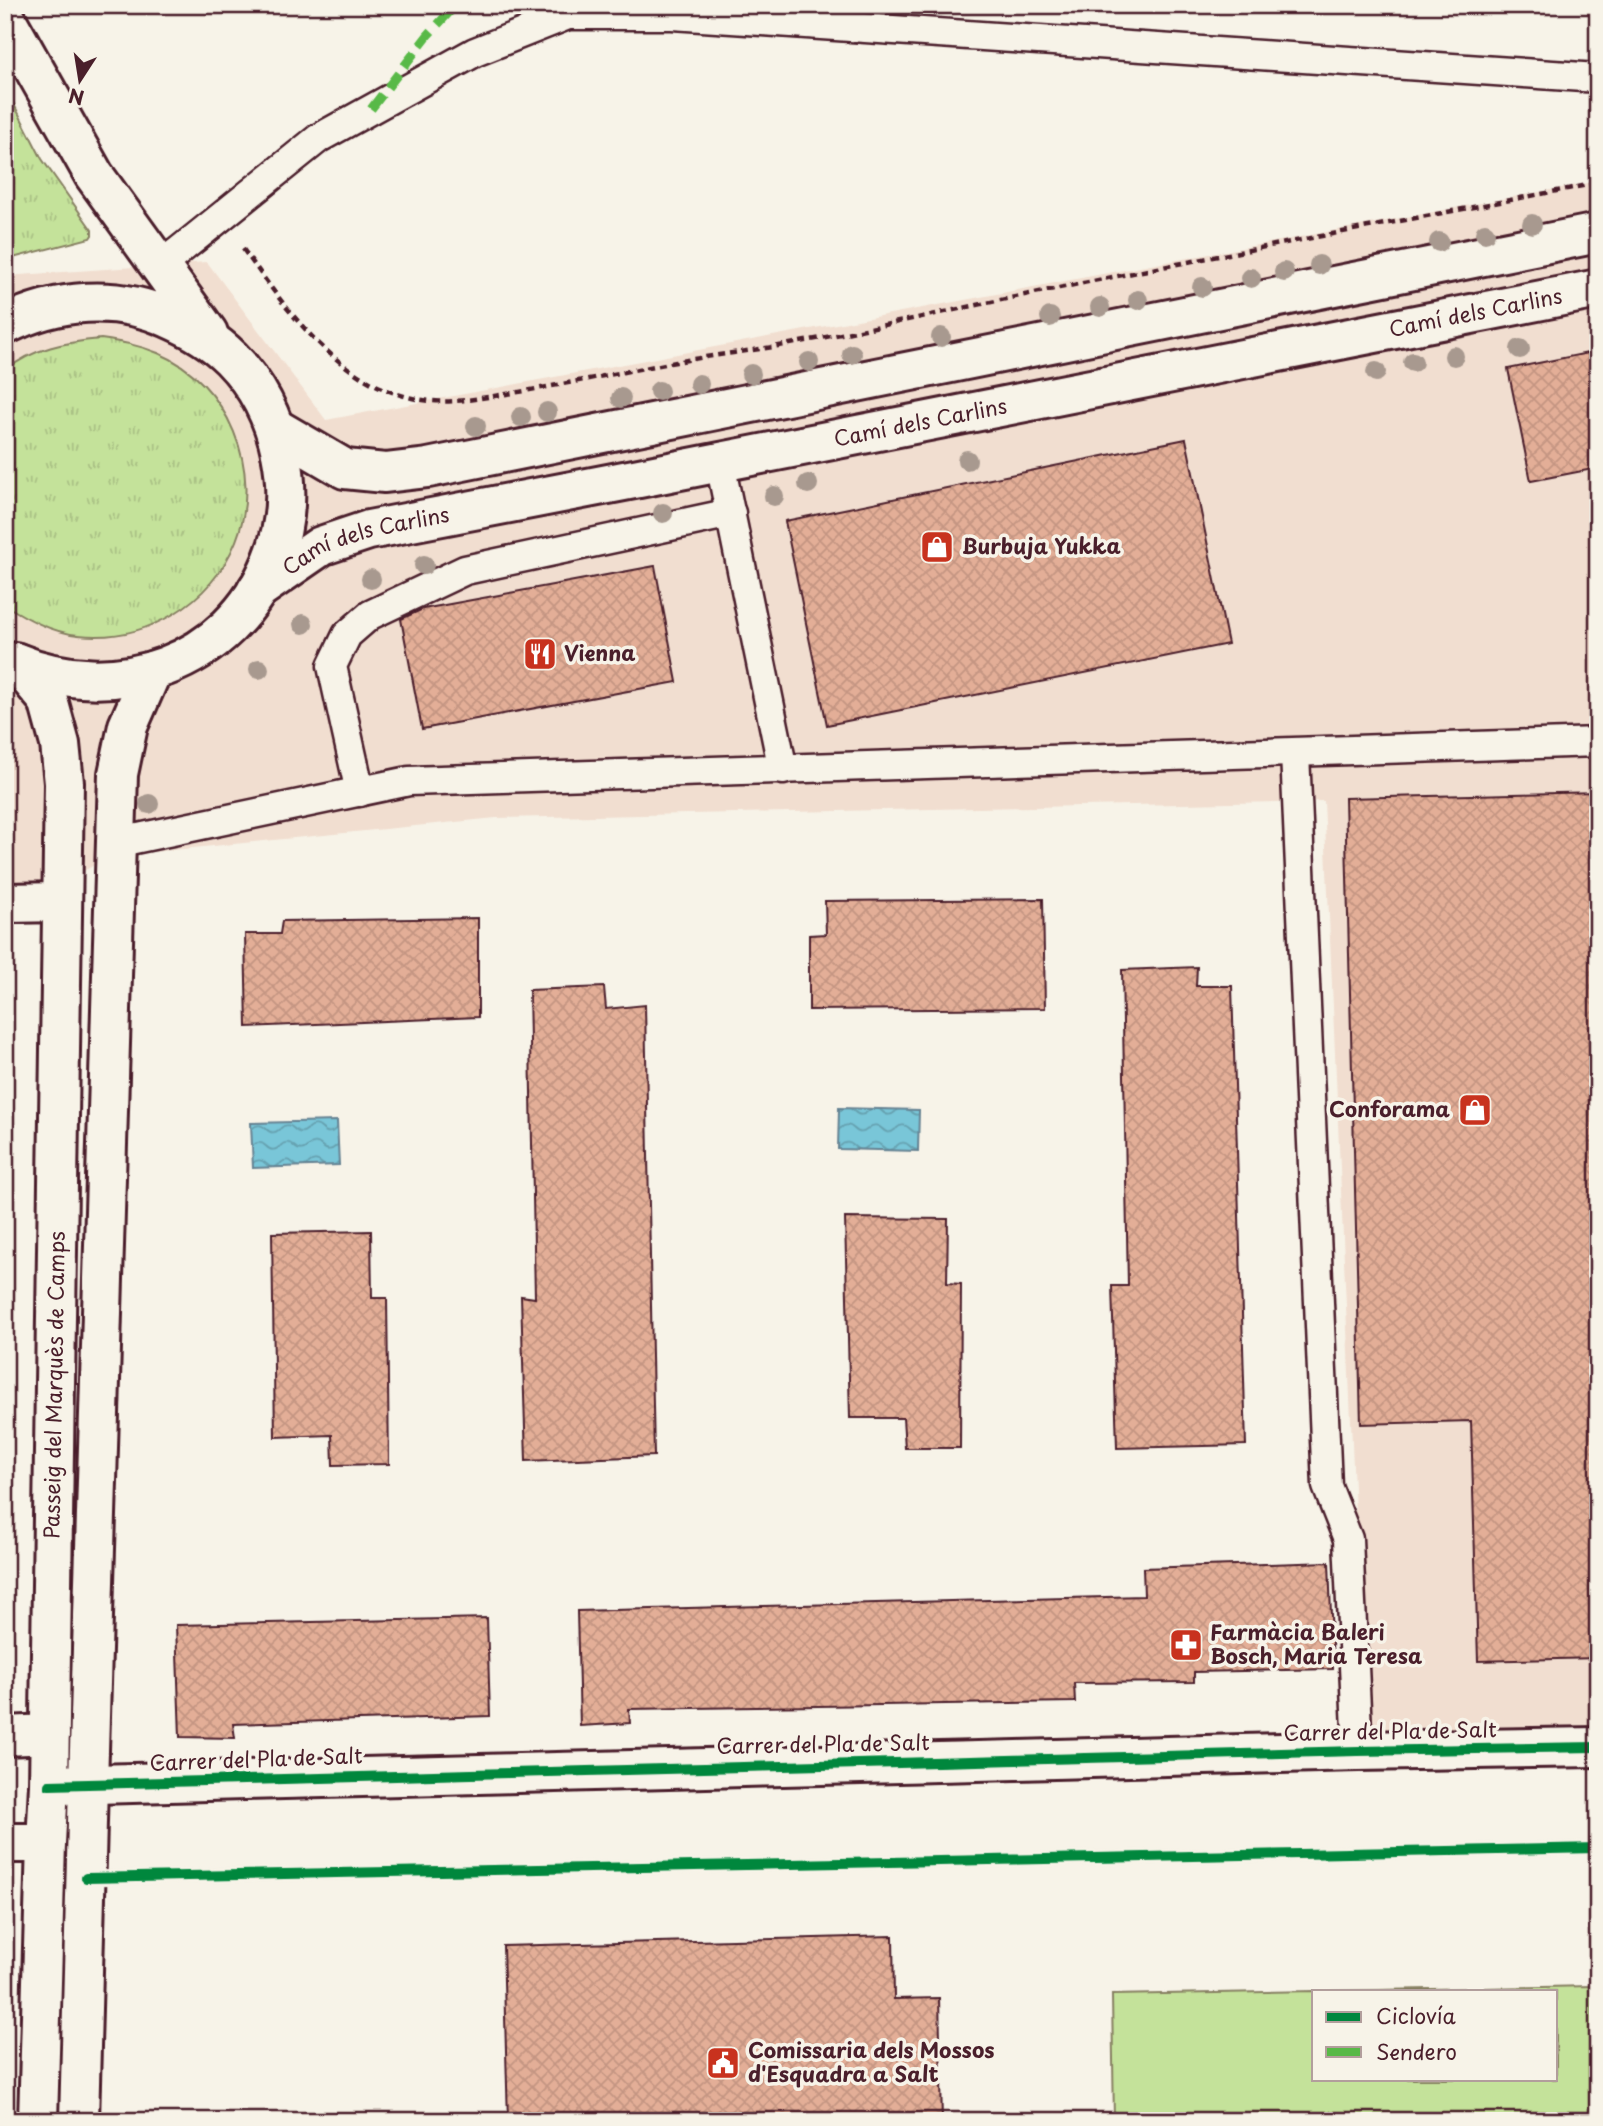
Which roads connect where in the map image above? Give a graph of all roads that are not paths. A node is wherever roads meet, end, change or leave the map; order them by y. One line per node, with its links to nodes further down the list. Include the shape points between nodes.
1 (5, 17): 4 (street, via 94,175)
2 (1598, 78): 4 (lane, via 672,15 568,15 475,52 318,138)
3 (1598, 233): 8 (street, via 428,468 385,473 345,469)
4 (159, 267): 7 (street)
5 (1598, 289): 9 (street, Camí dels Carlins)
6 (5, 325): 7 (street, via 58,306 126,304 189,327)
7 (217, 346): 8 (street, via 251,383)
8 (275, 428): 11 (street, via 283,460 283,516 272,560)
9 (720, 463): 10 (lane); 11 (street, Camí dels Carlins, via 369,530 321,546)
10 (731, 513): 16 (lane); 17 (lane, via 465,570 370,615 347,635 332,666)
11 (257, 590): 13 (street, via 212,640)
12 (11, 660): 13 (street, via 38,671 83,679); 19 (street, Passeig del Marquès de Camps, via 48,699 60,744 64,783)
13 (152, 671): 18 (street, Passeig del Marquès de Camps, via 128,726 118,774)
14 (1598, 742): 15 (lane)
15 (1295, 753): 16 (lane); 24 (lane, via 1327,1486 1348,1539)
16 (783, 770): 17 (lane, via 409,781)
17 (360, 792): 18 (lane)
18 (115, 843): 25 (street, Passeig del Marquès de Camps)
19 (62, 902): 20 (street); 21 (street, Passeig del Marquès de Camps)
20 (5, 903)
21 (50, 1734): 22 (street); 26 (street, Passeig del Marquès de Camps)
22 (5, 1736)
23 (1598, 1747): 24 (street, Carrer del Pla de Salt)
24 (1358, 1751): 25 (street, Carrer del Pla de Salt)
25 (88, 1784): 26 (street, Carrer del Pla de Salt); 30 (street, Passeig del Marquès de Camps)
26 (49, 1786): 28 (street, Passeig del Marquès de Camps)
27 (5, 1843): 28 (street)
28 (46, 1843): 29 (street, Passeig del Marquès de Camps)
29 (38, 2121)
30 (79, 2121)

